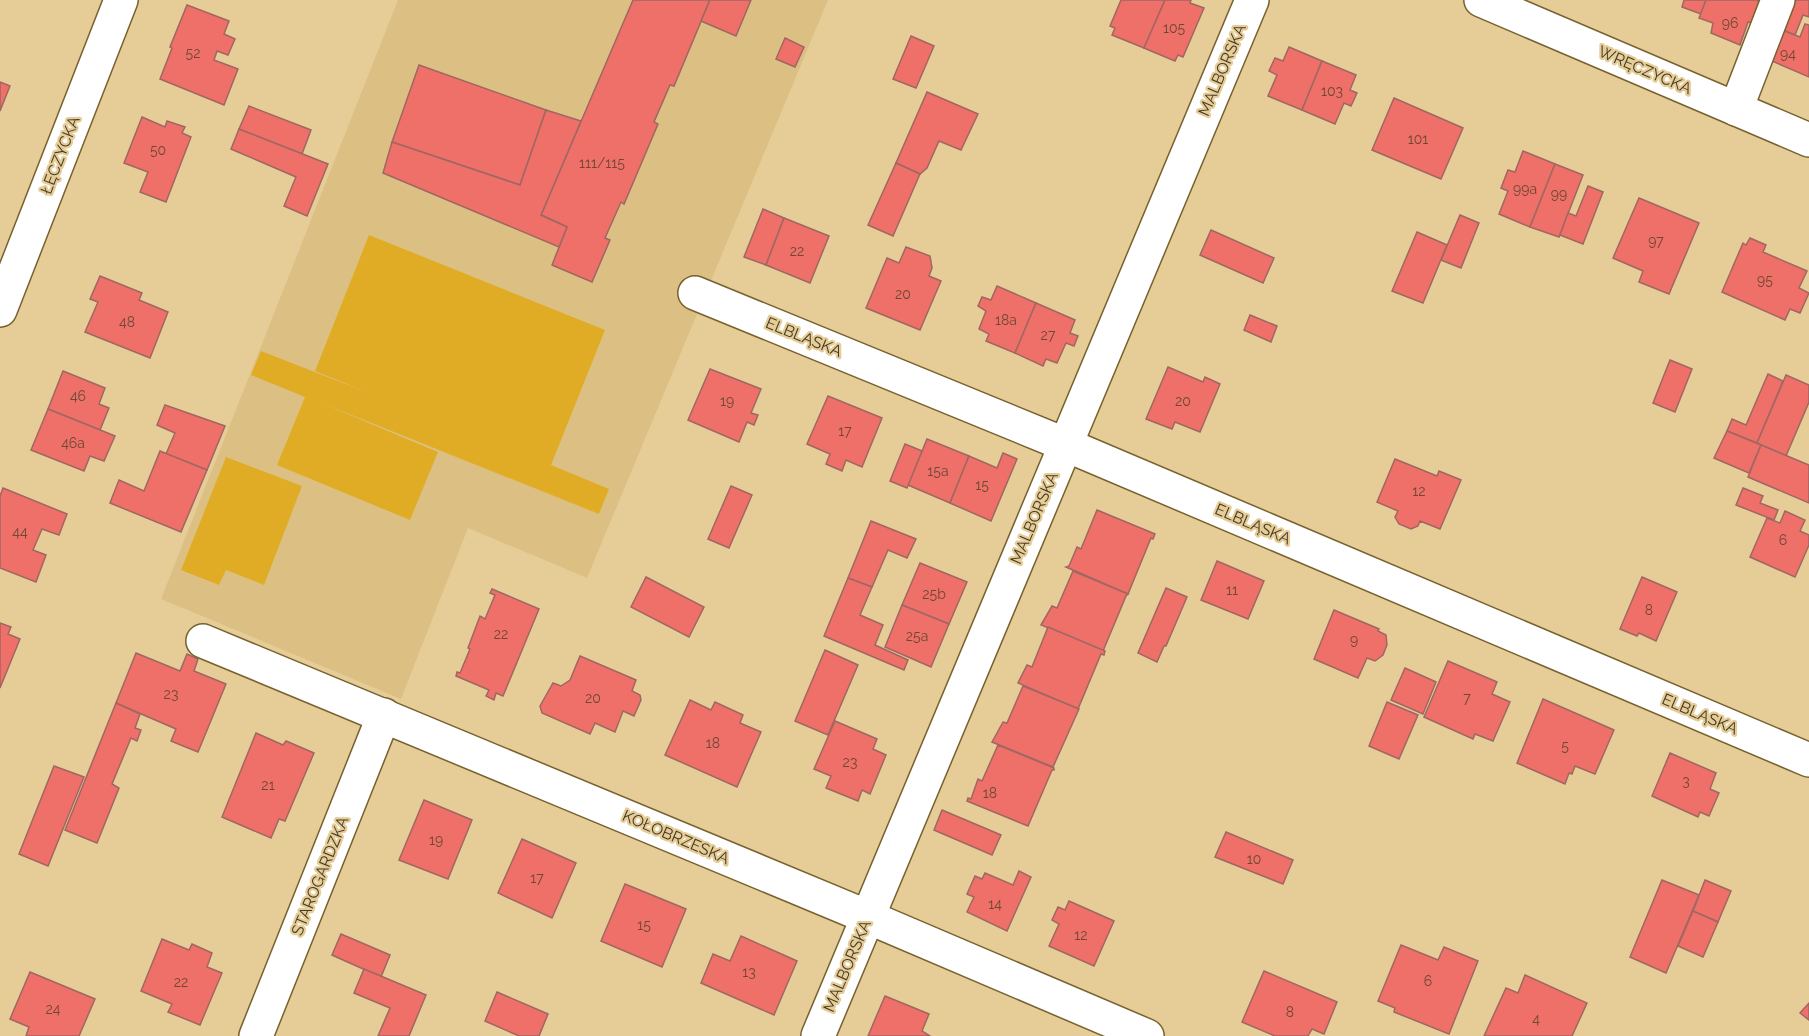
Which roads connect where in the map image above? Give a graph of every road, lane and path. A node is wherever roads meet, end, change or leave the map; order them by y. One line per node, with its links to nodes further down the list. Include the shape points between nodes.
1 (121, 0): 8 (street, ŁĘCZYCKA)
2 (1252, 0): 9 (street, MALBORSKA)
3 (1481, 0): 5 (street, WRĘCZYCKA)
4 (1778, 0): 5 (street)
5 (1736, 109): 6 (street, WRĘCZYCKA)
6 (1809, 140)
7 (695, 293): 9 (street, ELBLĄSKA)
8 (0, 310)
9 (1064, 444): 12 (street, ELBLĄSKA); 13 (street, MALBORSKA)
10 (203, 641): 11 (street, KOŁOBRZESKA)
11 (384, 715): 13 (street, KOŁOBRZESKA); 14 (street, STAROGARDZKA)
12 (1809, 760)
13 (868, 917): 15 (street, MALBORSKA); 16 (street, KOŁOBRZESKA)
14 (256, 1036)
15 (818, 1036)
16 (1148, 1036)

